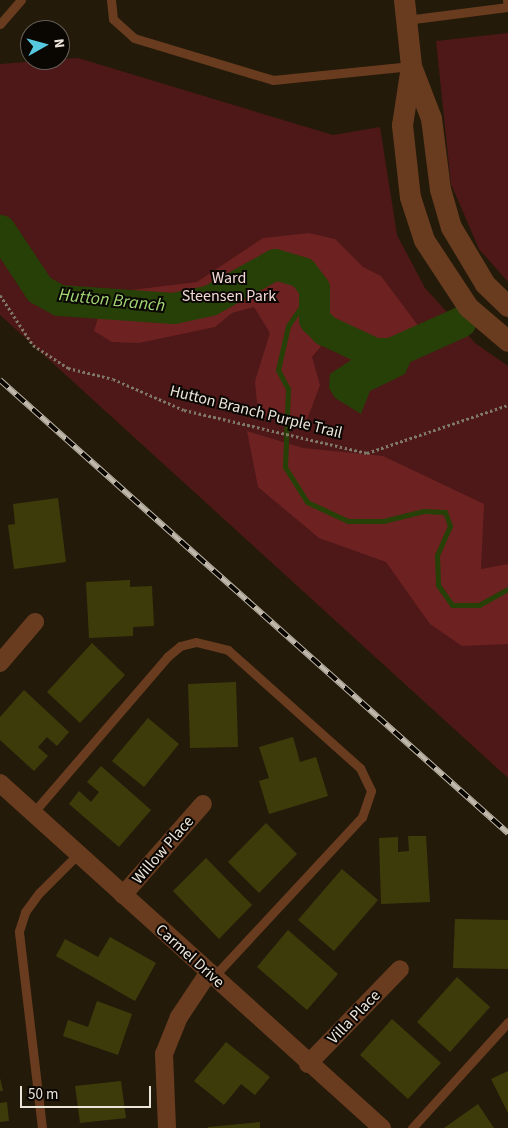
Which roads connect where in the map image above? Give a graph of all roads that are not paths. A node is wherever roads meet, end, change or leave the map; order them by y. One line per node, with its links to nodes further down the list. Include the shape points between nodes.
1 (20, 0): 5 (lane)
2 (111, 0): 6 (lane, via 113,19 134,38 274,80)
3 (507, 0): 4 (lane, via 508,7)
4 (405, 10): 6 (street)
5 (0, 24)
6 (411, 66): 7 (street, via 431,118 440,189 451,227 485,284); 8 (street, via 402,125 410,197 424,240 468,307)
7 (508, 306)
8 (508, 341)
9 (35, 622): 10 (street)
10 (0, 663)
11 (0, 783): 13 (street, Carmel Drive)
12 (203, 804): 15 (street, Willow Place)
13 (33, 813): 14 (street, Carmel Drive); 17 (lane, via 167,657 180,646 196,642 228,650 360,768 371,791 362,817)
14 (78, 854): 15 (street, Carmel Drive); 20 (lane, via 39,893 25,912 19,931)
15 (123, 896): 17 (street, Carmel Drive)
16 (400, 969): 19 (street, Villa Place)
17 (211, 974): 19 (street, Carmel Drive); 21 (street, via 179,1017 164,1054)
18 (508, 1022): 23 (lane)
19 (308, 1064): 22 (street, Carmel Drive)
20 (42, 1128)
21 (167, 1128)
22 (382, 1128)
23 (412, 1128)

